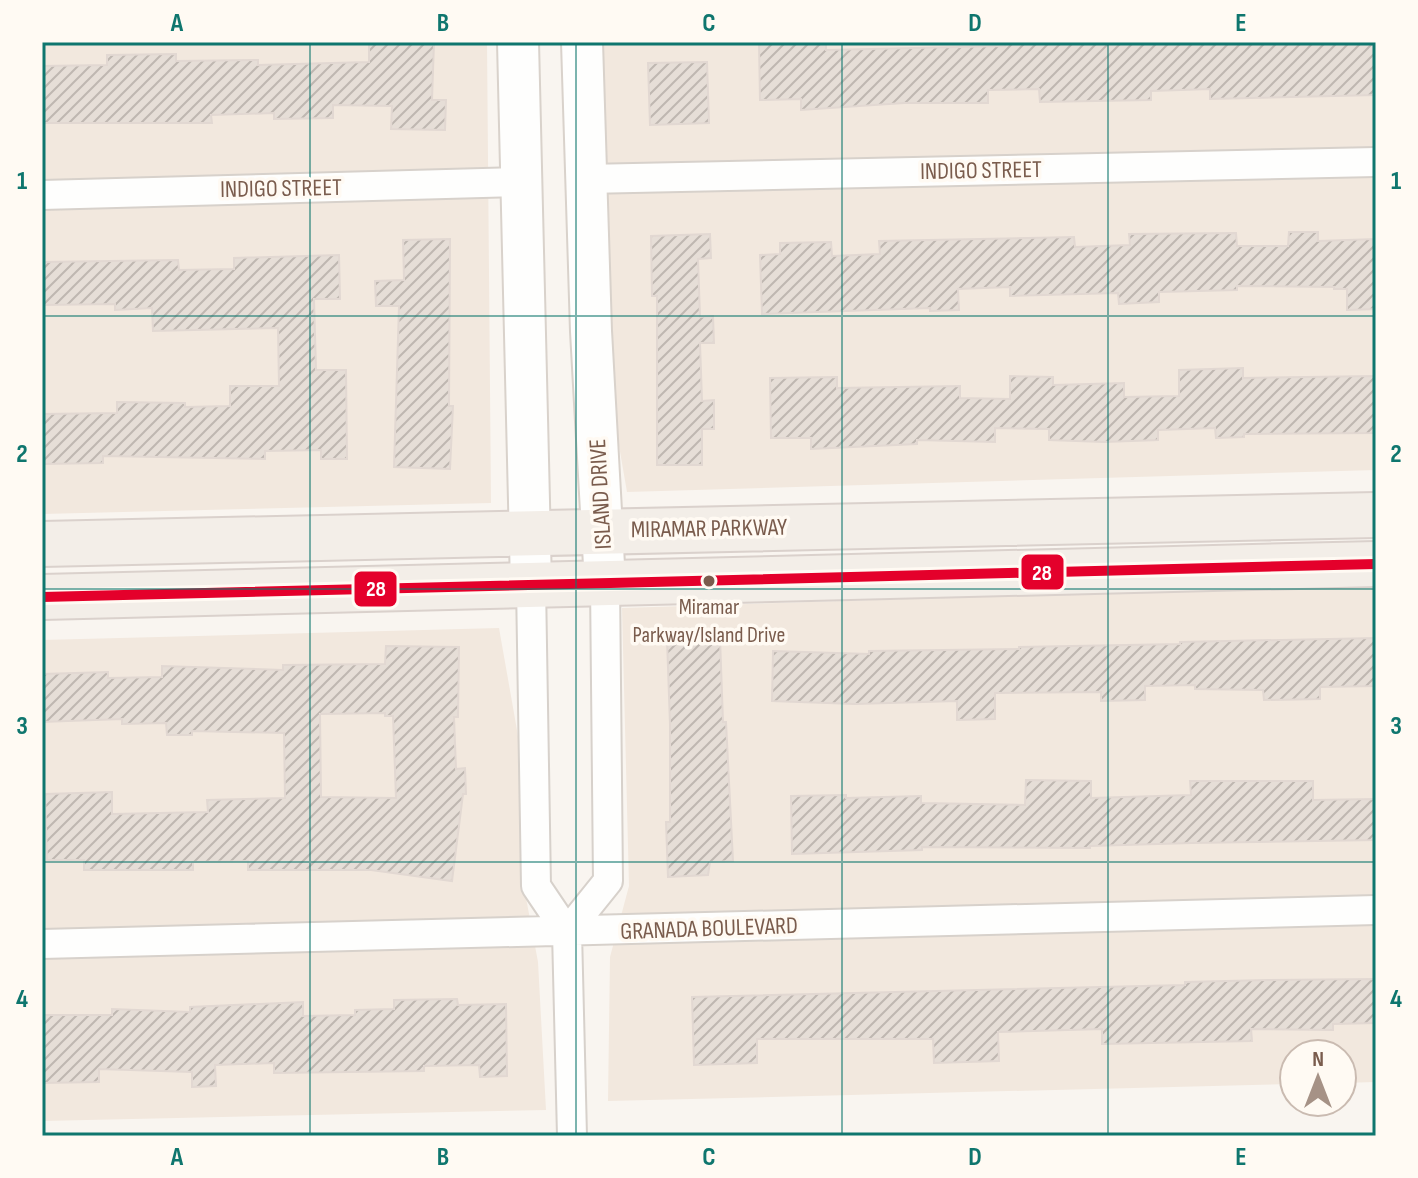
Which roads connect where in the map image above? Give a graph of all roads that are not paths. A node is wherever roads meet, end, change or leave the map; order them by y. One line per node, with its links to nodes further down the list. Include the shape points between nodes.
1 (518, 42): 5 (street)
2 (582, 42): 4 (street, ISLAND DRIVE)
3 (1376, 162): 4 (street, INDIGO STREET)
4 (586, 179): 8 (street, ISLAND DRIVE)
5 (521, 182): 6 (street, INDIGO STREET); 9 (street)
6 (42, 195)
7 (1376, 515): 8 (main road, MIRAMAR PARKWAY)
8 (602, 530): 9 (main road, MIRAMAR PARKWAY); 12 (street, ISLAND DRIVE)
9 (530, 532): 10 (main road, MIRAMAR PARKWAY); 13 (street)
10 (42, 544)
11 (1376, 564): 12 (main road)
12 (605, 583): 13 (main road); 16 (street, ISLAND DRIVE, via 608,881)
13 (531, 585): 14 (main road); 16 (street, via 536,886)
14 (42, 597)
15 (1376, 910): 16 (street, GRANADA BOULEVARD)
16 (567, 932): 17 (street, GRANADA BOULEVARD); 18 (street)
17 (42, 944)
18 (572, 1136)

